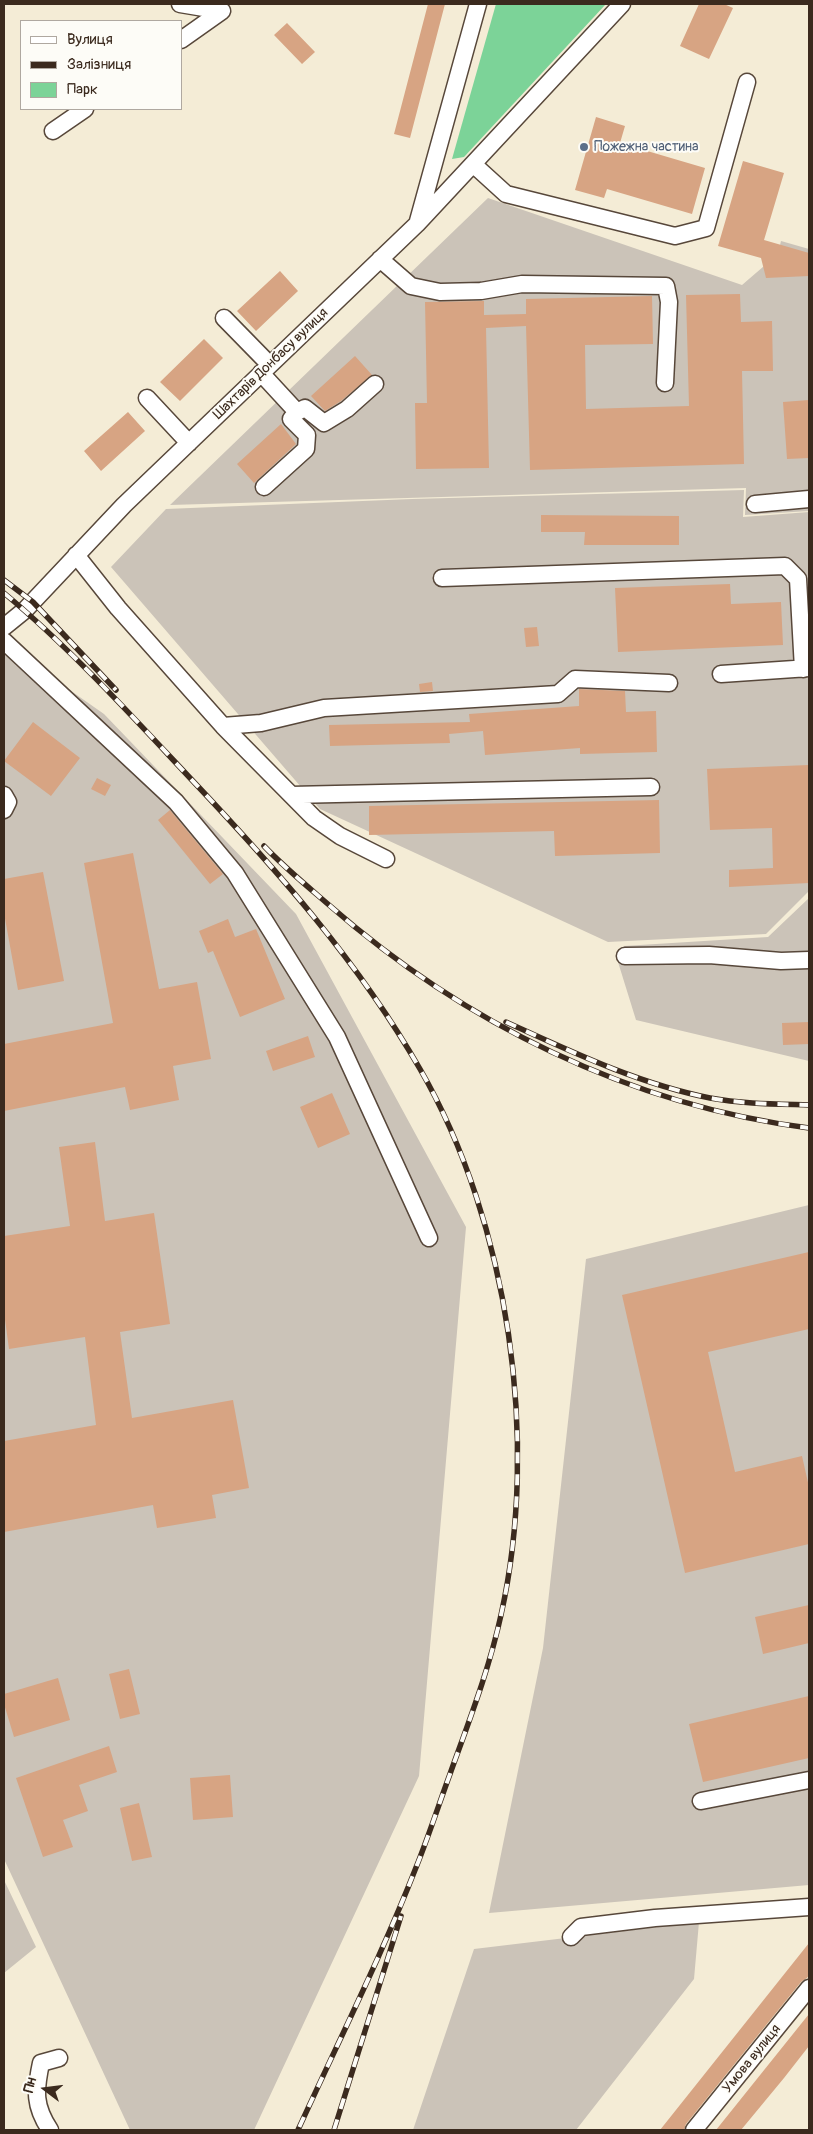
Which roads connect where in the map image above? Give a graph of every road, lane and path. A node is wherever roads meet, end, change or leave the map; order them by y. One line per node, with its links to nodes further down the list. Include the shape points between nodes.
1 (180, 4): 4 (street)
2 (478, 4): 10 (street)
3 (622, 4): 9 (street, Шахтарів Донбасу вулиця)
4 (223, 8): 5 (street)
5 (182, 39)
6 (747, 82): 9 (street, via 706,228 674,236 506,194)
7 (84, 110): 8 (street)
8 (53, 131)
9 (473, 164): 10 (street, Шахтарів Донбасу вулиця)
10 (417, 224): 11 (street, Шахтарів Донбасу вулиця)
11 (380, 259): 13 (street, Шахтарів Донбасу вулиця); 14 (street, via 411,286 440,292 482,291 522,284 666,286 669,302)
12 (224, 318): 13 (street)
13 (266, 369): 17 (street); 18 (street, Шахтарів Донбасу вулиця)
14 (664, 383)
15 (375, 384): 17 (street, via 347,409 324,423 305,408)
16 (147, 398): 18 (street)
17 (297, 412): 19 (street, via 291,419 307,435 306,449)
18 (188, 443): 22 (street, Шахтарів Донбасу вулиця)
19 (264, 487)
20 (809, 499): 21 (street)
21 (755, 504)
22 (76, 555): 24 (street, Шахтарів Донбасу вулиця, via 25,610); 29 (street, via 118,608)
23 (442, 578): 26 (street, via 785,566 798,579)
24 (4, 627)
25 (4, 641): 37 (street, via 176,802 235,873 337,1037)
26 (806, 669): 27 (street)
27 (721, 674)
28 (669, 683): 29 (street, via 575,680 558,694 324,708 261,723)
29 (223, 726): 32 (street)
30 (651, 788): 32 (street)
31 (4, 795): 33 (street, via 8,802)
32 (291, 795): 34 (street, via 314,818 340,836)
33 (4, 810)
34 (386, 859)
35 (625, 956): 36 (street, via 709,955)
36 (809, 960)
37 (429, 1238)
38 (809, 1780): 39 (street)
39 (701, 1801)
40 (809, 1907): 41 (street, via 581,1927)
41 (570, 1937)
42 (809, 1988): 45 (street, Умова вулиця)
43 (59, 2058): 44 (street, via 41,2064 36,2085 39,2114)
44 (50, 2130)
45 (694, 2130)

